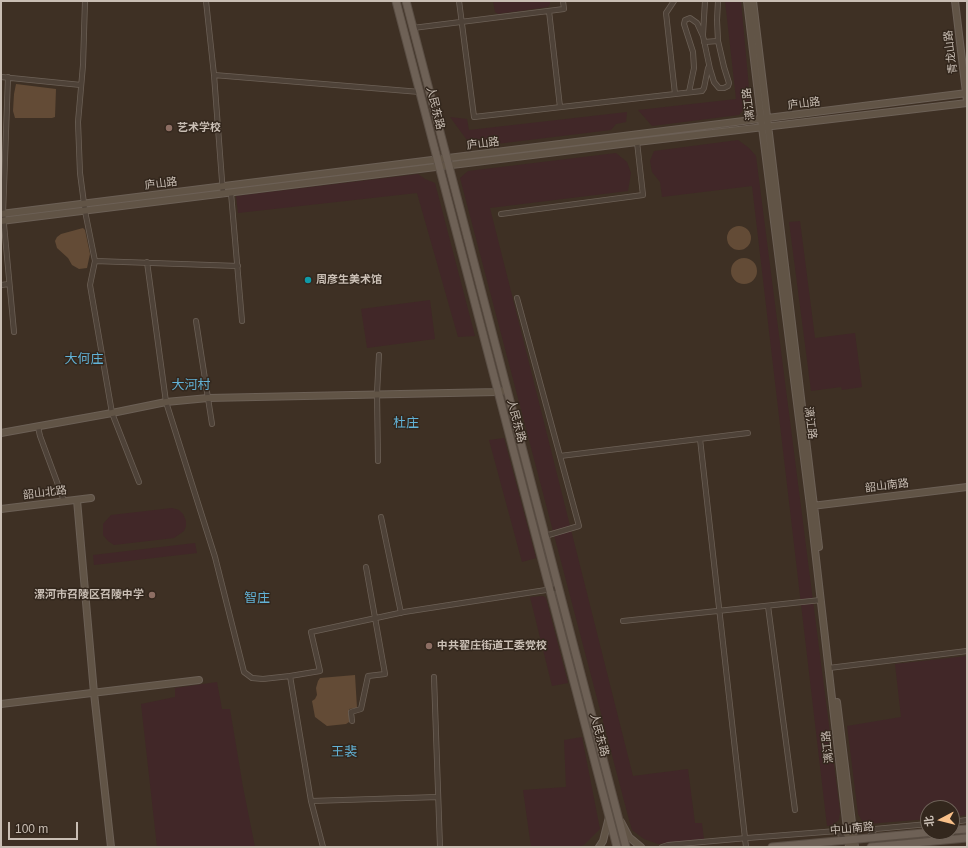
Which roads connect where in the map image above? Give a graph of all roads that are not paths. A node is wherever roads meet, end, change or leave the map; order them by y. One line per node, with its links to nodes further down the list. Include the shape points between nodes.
1 (85, 1): 27 (street)
2 (206, 1): 22 (street)
3 (396, 1): 28 (main road, 人民东路)
4 (406, 1): 17 (main road, 人民东路)
5 (459, 1): 14 (street)
6 (563, 1): 13 (street, via 564,9)
7 (674, 1): 31 (street, via 666,13)
8 (705, 1): 15 (street)
9 (718, 1): 19 (street)
10 (747, 1): 34 (street, 漓江路)
11 (753, 1): 34 (street, 漓江路)
12 (955, 1): 30 (street, 青龙山路)
13 (549, 10): 14 (street); 33 (street)
14 (462, 22): 17 (street); 33 (street, via 474,117)
15 (703, 22): 16 (street); 18 (street)
16 (696, 23): 18 (street); 29 (street, via 690,18 684,24 693,52 694,68)
17 (413, 28): 39 (main road, 人民东路)
18 (703, 36): 20 (street)
19 (718, 41): 20 (street); 25 (street, via 728,86 719,88)
20 (704, 42): 21 (street)
21 (709, 64): 25 (street); 26 (street)
22 (214, 74): 28 (street); 41 (street)
23 (1, 77): 24 (street)
24 (8, 77): 27 (street); 46 (street)
25 (712, 77): 26 (street)
26 (707, 78): 29 (street, via 702,91)
27 (81, 85): 44 (street, via 78,122 80,174)
28 (420, 92): 38 (main road, 人民东路)
29 (689, 92): 31 (street)
30 (967, 93): 32 (street, 青龙山路); 34 (street, 庐山路)
31 (676, 94): 33 (street)
32 (967, 102): 35 (street, 庐山路)
33 (560, 107)
34 (764, 119): 35 (street, 漓江路); 36 (street, 庐山路)
35 (765, 127): 37 (street, 庐山路); 77 (street, 漓江路)
36 (636, 134): 37 (street); 39 (street, 庐山路)
37 (637, 142): 39 (street, 庐山路); 47 (street, via 643,195)
38 (437, 159): 39 (street, 庐山路); 40 (main road, 人民东路); 41 (street, 庐山路)
39 (447, 162): 40 (street, 庐山路); 59 (main road, 人民东路)
40 (439, 167): 42 (street, 庐山路); 60 (main road, 人民东路)
41 (222, 187): 43 (street); 44 (street, 庐山路)
42 (231, 193): 43 (street, 庐山路); 51 (street)
43 (223, 194): 45 (street, 庐山路)
44 (85, 204): 45 (street); 46 (street, 庐山路)
45 (85, 211): 48 (street, 庐山路); 49 (street)
46 (2, 214): 48 (street)
47 (501, 214)
48 (2, 221): 52 (street)
49 (95, 261): 50 (street); 64 (street, via 90,285)
50 (147, 262): 51 (street); 63 (street)
51 (238, 266): 56 (street)
52 (9, 284): 53 (street); 57 (street)
53 (1, 285)
54 (517, 298): 70 (street)
55 (196, 321): 62 (street)
56 (242, 321)
57 (14, 332)
58 (379, 355): 61 (street)
59 (507, 390): 60 (street); 80 (main road, 人民东路)
60 (497, 392): 61 (street); 83 (main road, 人民东路)
61 (377, 394): 62 (street); 71 (street)
62 (208, 398): 63 (street); 65 (street)
63 (166, 402): 64 (street); 92 (street, via 215,557 244,672 252,678 263,679)
64 (112, 413): 66 (street); 72 (street)
65 (212, 424)
66 (38, 427): 67 (street); 76 (street)
67 (1, 433)
68 (748, 433): 69 (street)
69 (700, 439): 70 (street); 86 (street)
70 (560, 456): 80 (street, via 579,526)
71 (378, 461)
72 (139, 482)
73 (967, 487): 77 (street, 韶山南路)
74 (91, 498): 75 (street, 韶山北路)
75 (76, 500): 76 (street, 韶山北路); 95 (street)
76 (64, 501): 78 (street, 韶山北路)
77 (812, 506): 84 (street, 漓江路); 91 (street, 漓江路)
78 (1, 508)
79 (381, 517): 87 (street)
80 (545, 536): 82 (main road, 人民东路)
81 (366, 567): 88 (street)
82 (558, 588): 83 (street); 101 (main road, 人民东路)
83 (549, 589): 87 (street); 102 (main road, 人民东路)
84 (821, 600): 85 (street); 91 (street, 漓江路)
85 (768, 606): 86 (street); 100 (street)
86 (720, 611): 89 (street); 105 (street)
87 (401, 613): 88 (street)
88 (376, 618): 92 (street, via 311,632 320,671); 97 (street, via 385,674 368,676 360,709 352,712)
89 (623, 621)
90 (967, 651): 91 (street)
91 (831, 668): 108 (street, 漓江路)
92 (290, 676): 99 (street)
93 (434, 677): 98 (street)
94 (199, 680): 95 (street)
95 (94, 693): 96 (street); 109 (street)
96 (1, 704)
97 (352, 721)
98 (438, 797): 99 (street); 111 (street)
99 (311, 800): 110 (street)
100 (795, 810)
101 (618, 816): 114 (main road, 人民东路); 115 (street, via 629,837)
102 (609, 817): 112 (street); 113 (main road, 人民东路)
103 (920, 825): 106 (street, via 875,829)
104 (920, 833): 106 (main road, 中山南路)
105 (745, 838): 108 (street, via 837,830); 116 (street); 117 (street)
106 (869, 838): 108 (main road, 中山南路)
107 (967, 838): 119 (main road, 中山南路)
108 (850, 843): 118 (main road, 中山南路)
109 (111, 847)
110 (323, 847)
111 (440, 847)
112 (599, 847)
113 (617, 847)
114 (626, 847)
115 (641, 847)
116 (662, 847)
117 (746, 847)
118 (772, 847)
119 (871, 847)

